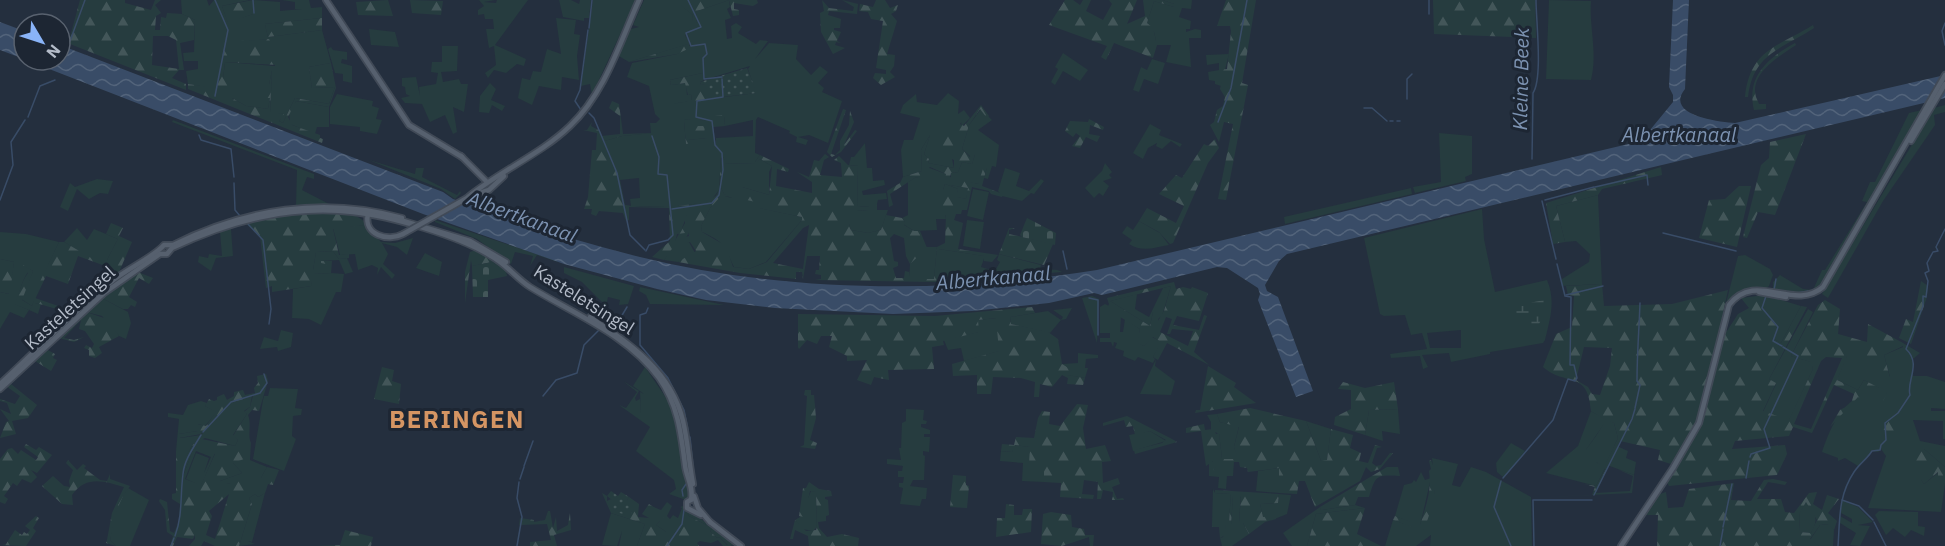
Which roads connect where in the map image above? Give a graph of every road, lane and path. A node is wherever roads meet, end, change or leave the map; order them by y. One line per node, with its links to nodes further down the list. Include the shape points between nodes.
1 (326, 0): 6 (main road, via 405,120 462,157)
2 (639, 0): 5 (main road, via 588,105 560,135)
3 (1945, 75): 18 (main road, via 1823,286 1802,296 1748,290 1731,302)
4 (1945, 84): 18 (main road, via 1826,286 1807,298 1756,292 1737,298)
5 (519, 161): 6 (main road); 7 (main road)
6 (486, 183): 7 (main road, via 494,183); 8 (main road, via 479,190); 9 (main road)
7 (492, 188): 8 (main road)
8 (481, 193): 9 (main road)
9 (468, 198): 14 (main road, bridge, via 403,234 385,237)
10 (346, 210): 11 (main road); 13 (main road, via 373,211); 14 (main road); 16 (main road, via 278,213 238,222); 16 (main road, via 291,208 244,217)
11 (369, 214): 12 (main road); 13 (main road); 14 (main road)
12 (379, 217): 14 (main road); 15 (main road)
13 (409, 222): 15 (main road)
14 (369, 223)
15 (470, 243): 21 (main road, Kasteletsingel, via 530,287 576,311 631,350 653,371 666,389 679,420)
16 (171, 247): 17 (main road, via 167,254)
17 (162, 251): 19 (main road, Kasteletsingel, via 109,284); 20 (main road, Kasteletsingel, via 112,286)
18 (1724, 317): 24 (main road, via 1705,408 1694,434)
19 (0, 384)
20 (0, 389)
21 (693, 500): 22 (main road, via 698,502); 22 (main road, via 687,502 687,508)
22 (697, 509): 23 (main road)
23 (742, 546)
24 (1621, 546)

